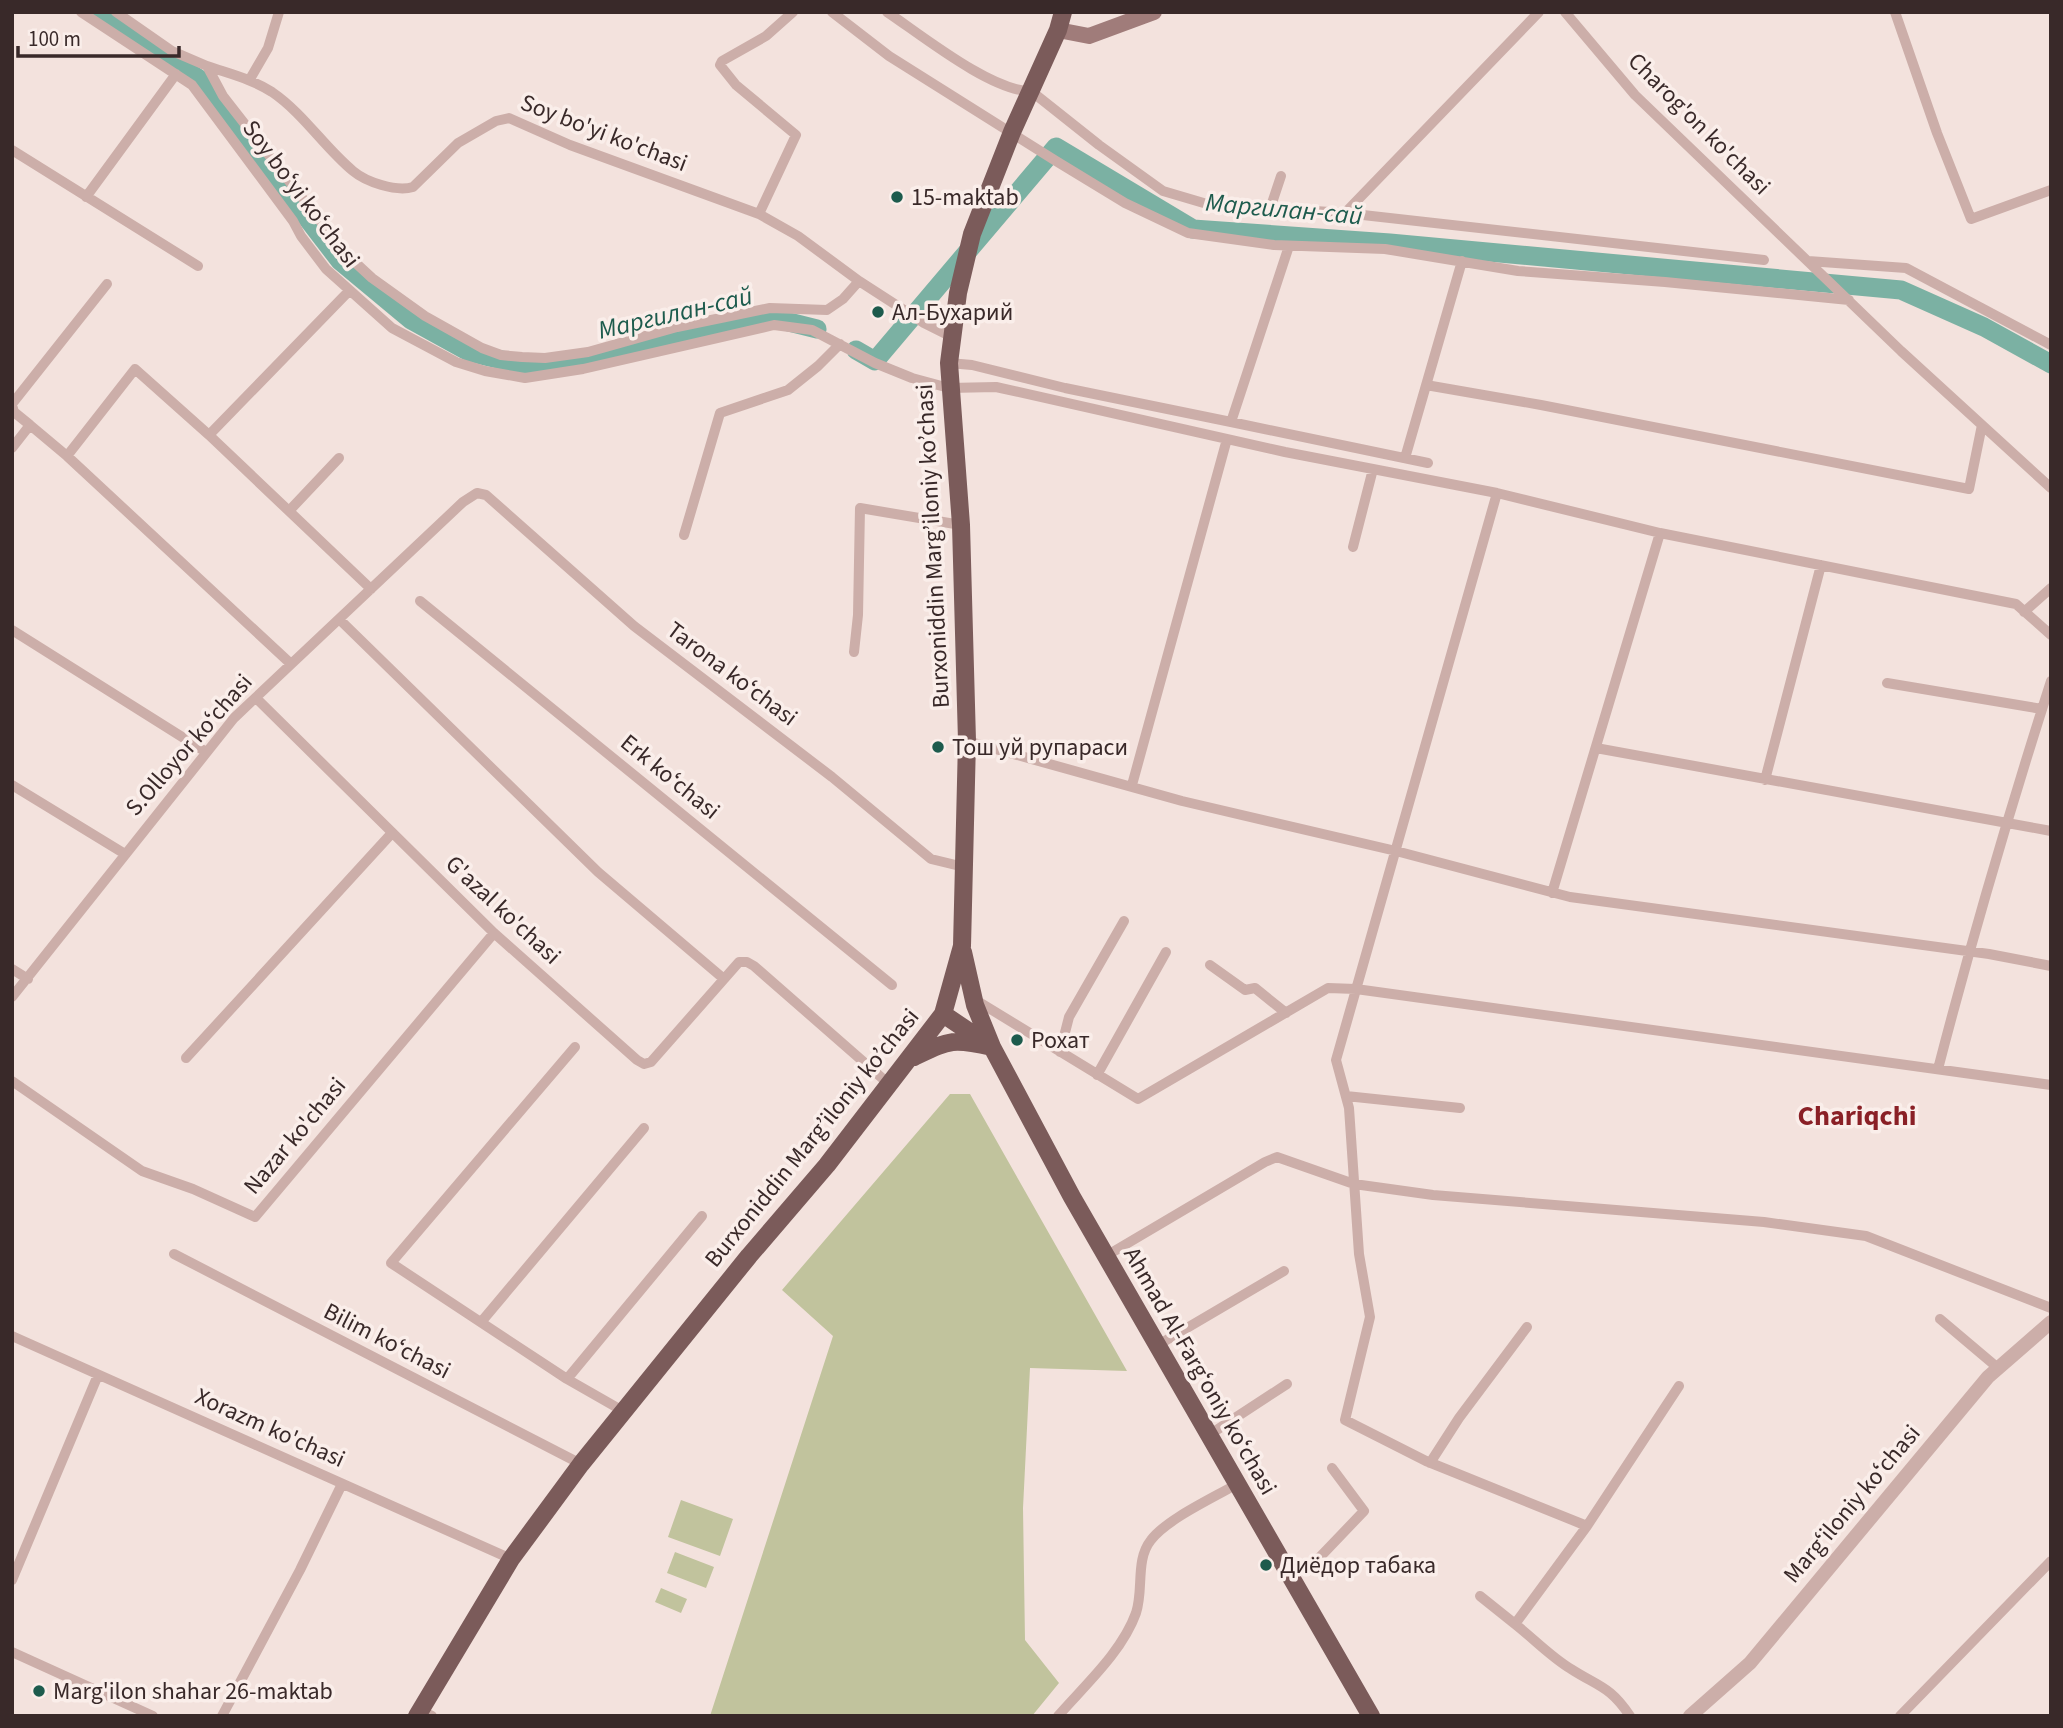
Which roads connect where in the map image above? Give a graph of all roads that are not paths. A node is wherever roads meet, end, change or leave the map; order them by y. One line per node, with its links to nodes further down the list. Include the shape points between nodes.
1 (80, 12): 14 (street, Soy boʻyi koʻchasi)
2 (116, 12): 13 (street, via 172,51)
3 (279, 12): 15 (street, via 268,48)
4 (793, 12): 24 (street, via 766,36 720,65 736,85 796,135)
5 (832, 12): 17 (street, via 889,56)
6 (887, 12): 16 (street, via 1007,88)
7 (1063, 12): 12 (main road, Burxoniddin Marg’iloniy ko’chasi)
8 (1154, 12): 12 (main road, via 1089,36)
9 (1539, 12): 23 (street)
10 (1565, 12): 28 (street, Charog'on ko'chasi, via 1635,96)
11 (1895, 12): 20 (street, via 1971,219)
12 (1058, 30): 16 (main road, Burxoniddin Marg’iloniy ko’chasi)
13 (207, 66): 15 (street, Soy bo'yi ko'chasi); 30 (street, Soy boʻyi koʻchasi, via 223,96 358,266 425,316 501,355 569,355 757,310 827,310)
14 (176, 74): 21 (street); 32 (street, Soy boʻyi koʻchasi, via 192,85 326,269)
15 (250, 79): 24 (street, Soy bo'yi ko'chasi, via 297,113 352,170 381,184 413,187 458,143 509,118)
16 (1031, 91): 17 (main road, Burxoniddin Marg’iloniy ko’chasi); 22 (street, via 1163,191 1207,204)
17 (1012, 132): 25 (street, via 1125,203 1188,233); 34 (main road, Burxoniddin Marg’iloniy ko’chasi, via 972,234)
18 (12, 150): 21 (street)
19 (1282, 176): 22 (street)
20 (2051, 190)
21 (86, 197): 29 (street)
22 (1270, 209): 23 (street)
23 (1345, 213): 26 (street)
24 (759, 214): 30 (street, Soy bo'yi ko'chasi, via 799,236)
25 (1289, 246): 27 (street, via 1385,249); 41 (street)
26 (1764, 260)
27 (1462, 261): 33 (street, via 1518,271); 38 (street)
28 (1808, 261): 33 (street, Charog'on ko'chasi); 36 (street, via 1906,268)
29 (198, 266)
30 (859, 281): 34 (street)
31 (107, 284): 40 (street)
32 (349, 291): 35 (street, Soy boʻyi koʻchasi, via 392,328 456,362 525,378 774,325 812,330); 44 (street)
33 (1849, 300): 43 (street, Charog'on ko'chasi)
34 (952, 337): 37 (main road, Burxoniddin Marg’iloniy ko’chasi)
35 (840, 344): 39 (street, Soy boʻyi koʻchasi, via 888,368); 58 (street, via 788,390 720,413)
36 (2051, 345)
37 (948, 363): 39 (main road, Burxoniddin Marg’iloniy ko’chasi); 41 (street)
38 (1426, 386): 43 (street, via 1969,489); 49 (street)
39 (949, 388): 45 (street, Soy boʻyi koʻchasi, via 996,387); 56 (main road, Burxoniddin Marg’iloniy ko’chasi)
40 (12, 405): 42 (street)
41 (1231, 422): 49 (street)
42 (30, 425): 46 (street); 47 (street)
43 (1982, 425): 52 (street, Charog'on ko'chasi)
44 (209, 435): 47 (street, via 135,369); 55 (street)
45 (1227, 439): 51 (street, Soy boʻyi koʻchasi); 79 (street)
46 (12, 448)
47 (67, 456): 69 (street)
48 (339, 458): 55 (street)
49 (1405, 458): 50 (street)
50 (1428, 463)
51 (1373, 469): 53 (street, Soy boʻyi koʻchasi); 59 (street)
52 (2051, 488)
53 (1497, 493): 57 (street, Soy boʻyi koʻchasi); 83 (street)
54 (486, 495): 62 (street, S.Olloyor koʻchasi, via 477,493 463,502); 85 (street, Tarona koʻchasi, via 634,626 931,859)
55 (289, 511): 62 (street)
56 (961, 525): 68 (street, via 860,508); 74 (main road, Burxoniddin Marg’iloniy ko’chasi)
57 (1660, 533): 60 (street, Soy boʻyi koʻchasi); 75 (street)
58 (684, 535)
59 (1353, 547)
60 (1821, 565): 64 (street, Soy boʻyi koʻchasi, via 2016,604); 77 (street)
61 (2051, 588): 64 (street)
62 (371, 589): 65 (street, S.Olloyor koʻchasi)
63 (420, 601): 97 (street, Erk koʻchasi)
64 (2024, 612): 67 (street, Soy boʻyi koʻchasi)
65 (339, 619): 69 (street, S.Olloyor koʻchasi); 96 (street, via 598,872)
66 (12, 630): 76 (street)
67 (2051, 635)
68 (854, 652)
69 (291, 664): 72 (street, S.Olloyor koʻchasi)
70 (2051, 681): 73 (street)
71 (1887, 683): 73 (street)
72 (256, 698): 76 (street, S.Olloyor koʻchasi); 82 (street, G'azal ko'chasi)
73 (2042, 709): 80 (street)
74 (967, 741): 79 (street); 85 (main road, Burxoniddin Marg’iloniy ko’chasi)
75 (1596, 748): 77 (street); 86 (street)
76 (206, 752): 84 (street, S.Olloyor koʻchasi)
77 (1765, 780): 80 (street)
78 (12, 785): 84 (street)
79 (1132, 785): 83 (street)
80 (2006, 824): 81 (street); 91 (street)
81 (2051, 831)
82 (392, 833): 88 (street, G'azal ko'chasi); 106 (street)
83 (1396, 851): 86 (street); 98 (street)
84 (125, 854): 95 (street, S.Olloyor koʻchasi)
85 (964, 866): 89 (main road, Burxoniddin Marg’iloniy ko’chasi)
86 (1552, 892): 91 (street)
87 (1124, 921): 105 (street, via 1069,1017)
88 (494, 933): 96 (street, G'azal ko'chasi, via 645,1064 658,1056); 110 (street, Nazar ko'chasi, via 255,1217 142,1171)
89 (962, 946): 100 (main road, Ahmad Al-Fargʻoniy koʻchasi); 102 (main road, Burxoniddin Marg’iloniy ko’chasi)
90 (1166, 951): 109 (street)
91 (1969, 952): 93 (street); 108 (street)
92 (1210, 965): 101 (street, via 1245,990 1255,988)
93 (2051, 966)
94 (12, 969): 95 (street)
95 (27, 978): 99 (street, S.Olloyor koʻchasi)
96 (724, 979): 111 (street, G'azal ko'chasi, via 739,962 754,966)
97 (892, 985)
98 (1356, 989): 101 (street, via 1328,988); 108 (street); 113 (street, via 1336,1060)
99 (12, 997)
100 (974, 998): 104 (main road, Ahmad Al-Fargʻoniy koʻchasi); 105 (street)
101 (1286, 1013): 109 (street, via 1141,1098)
102 (943, 1014): 104 (main road); 107 (main road, Burxoniddin Marg’iloniy ko’chasi)
103 (575, 1047): 123 (street, via 391,1263)
104 (992, 1047): 107 (main road, via 946,1042); 119 (main road, Ahmad Al-Fargʻoniy koʻchasi)
105 (1060, 1052): 109 (street)
106 (186, 1058)
107 (911, 1059): 111 (main road, Burxoniddin Marg’iloniy ko’chasi)
108 (1938, 1069): 112 (street)
109 (1097, 1075)
110 (12, 1081)
111 (890, 1085): 133 (main road, Burxoniddin Marg’iloniy ko’chasi)
112 (2051, 1085)
113 (1346, 1096): 114 (street); 116 (street)
114 (1460, 1108)
115 (643, 1128): 123 (street)
116 (1354, 1184): 119 (street, via 1277,1157); 121 (street, via 1433,1195 1765,1222 1866,1236); 135 (street, via 1370,1317 1345,1420)
117 (702, 1216): 130 (street)
118 (174, 1254): 136 (street, Bilim koʻchasi)
119 (1106, 1256): 127 (main road, Ahmad Al-Fargʻoniy koʻchasi)
120 (1284, 1270): 127 (street)
121 (2051, 1308)
122 (1940, 1319): 128 (street)
123 (482, 1321): 130 (street)
124 (2051, 1322): 128 (street, Margʻiloniy koʻchasi)
125 (1527, 1326): 135 (street)
126 (12, 1336): 129 (street, Xorazm ko'chasi)
127 (1158, 1345): 134 (main road, Ahmad Al-Fargʻoniy koʻchasi)
128 (1998, 1368): 154 (street, Margʻiloniy koʻchasi, via 1750,1663)
129 (98, 1375): 138 (street, Xorazm ko'chasi); 144 (street)
130 (567, 1379): 133 (street)
131 (1287, 1384): 134 (street)
132 (1679, 1387): 140 (street)
133 (623, 1411): 136 (main road, Burxoniddin Marg’iloniy ko’chasi)
134 (1209, 1435): 139 (main road, Ahmad Al-Fargʻoniy koʻchasi)
135 (1430, 1463): 140 (street)
136 (581, 1464): 141 (main road, Burxoniddin Marg’iloniy ko’chasi)
137 (1332, 1468): 143 (street, via 1364,1511 1320,1557)
138 (342, 1483): 141 (street, Xorazm ko'chasi); 150 (street)
139 (1237, 1484): 143 (main road, Ahmad Al-Fargʻoniy koʻchasi); 151 (street, via 1150,1541 1142,1559 1140,1599 1129,1626)
140 (1587, 1526): 146 (street)
141 (511, 1559): 148 (main road, Burxoniddin Marg’iloniy ko’chasi)
142 (2051, 1561): 155 (street)
143 (1291, 1577): 152 (main road, Ahmad Al-Fargʻoniy koʻchasi)
144 (12, 1580)
145 (1480, 1596): 146 (street)
146 (1516, 1624): 153 (street, via 1571,1669 1619,1699)
147 (12, 1652): 149 (street)
148 (423, 1714)
149 (153, 1716)
150 (222, 1716)
151 (1058, 1716)
152 (1371, 1716)
153 (1630, 1716)
154 (1690, 1716)
155 (1900, 1716)

